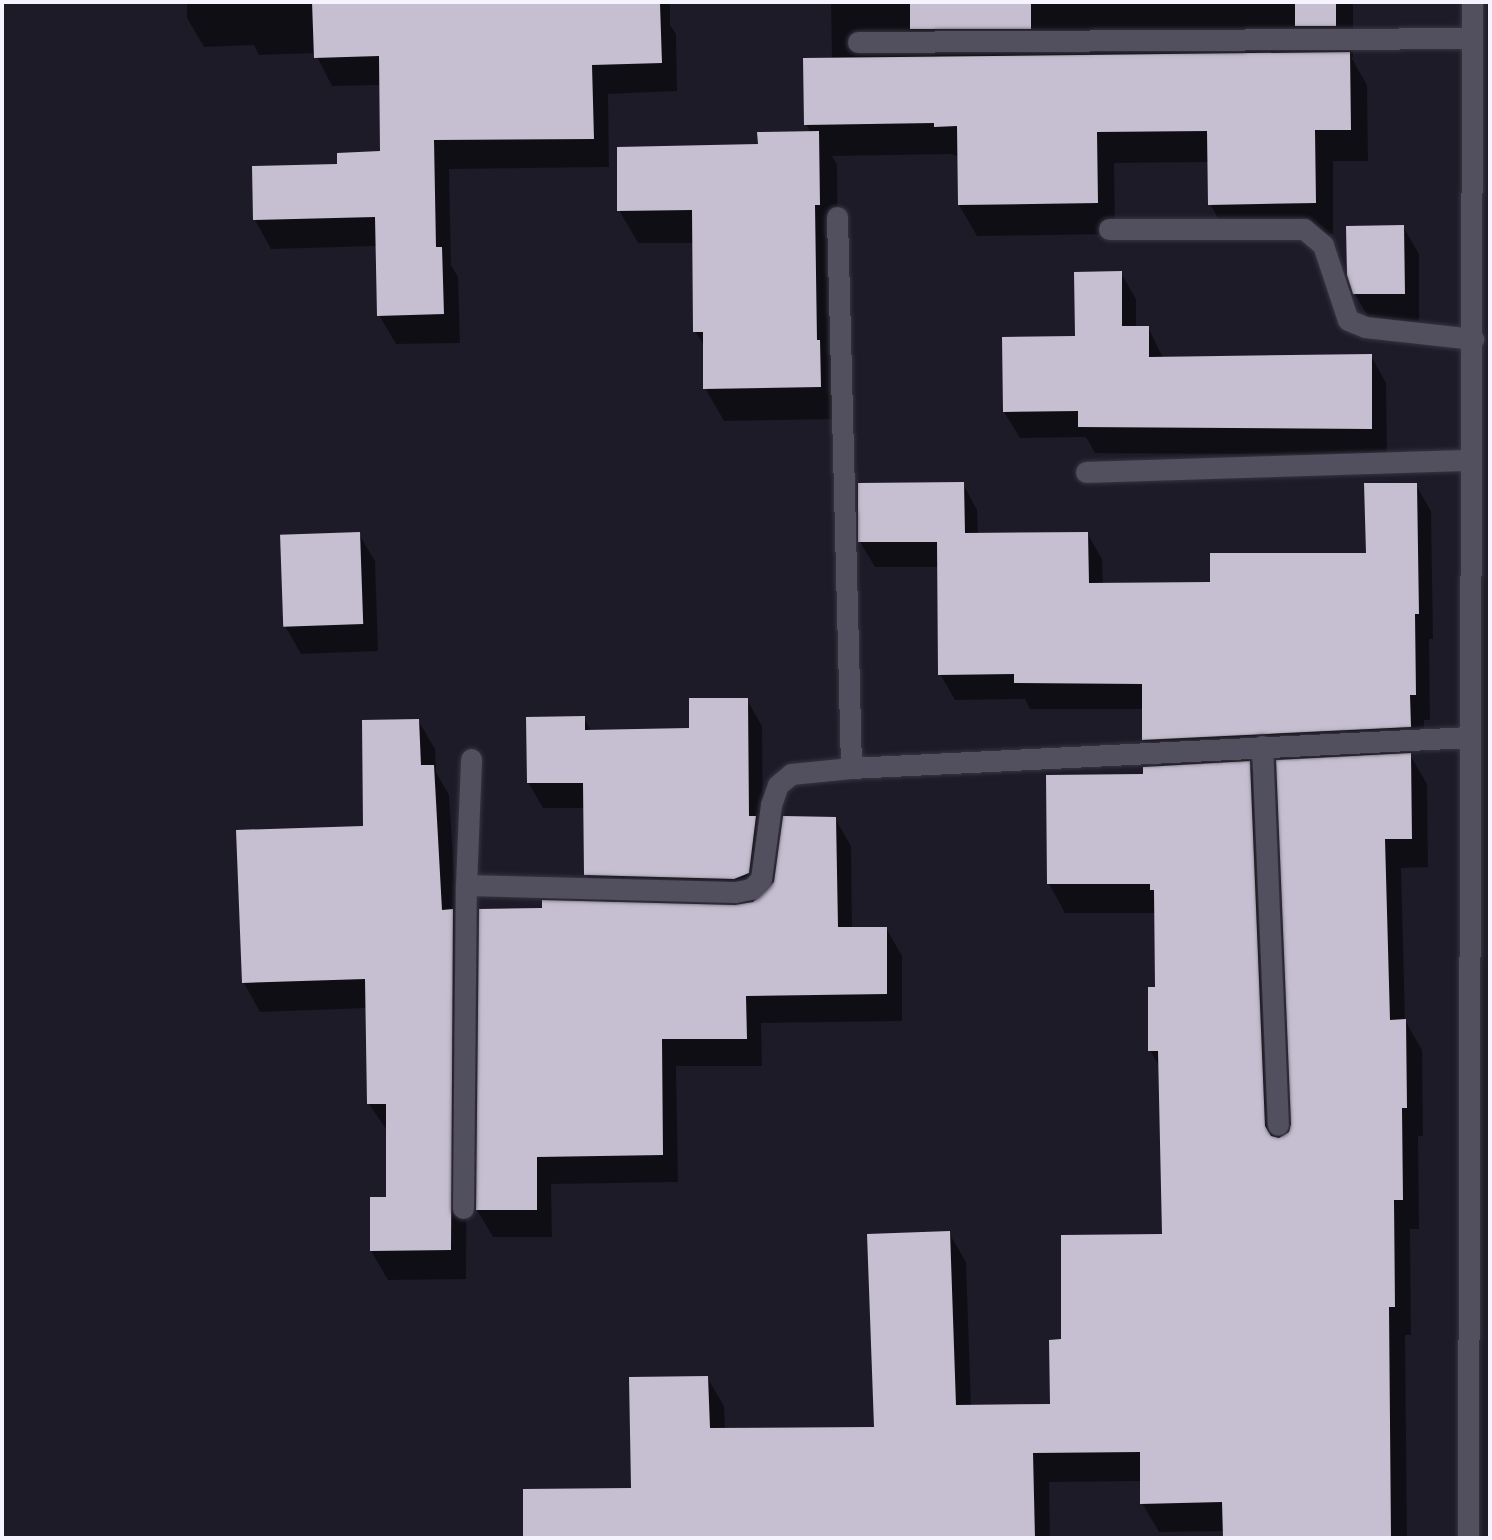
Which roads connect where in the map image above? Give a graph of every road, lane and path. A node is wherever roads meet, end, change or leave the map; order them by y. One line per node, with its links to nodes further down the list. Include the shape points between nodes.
1 (1472, 2): 2 (street)
2 (1472, 38): 3 (street); 6 (street)
3 (858, 42)
4 (837, 217): 12 (street)
5 (1109, 229): 6 (street, via 1304,229 1323,245 1348,320 1365,327)
6 (1474, 339): 7 (street)
7 (1470, 460): 8 (street); 9 (street)
8 (1086, 472)
9 (1470, 737): 10 (street); 16 (street)
10 (1262, 746): 12 (street); 14 (street)
11 (471, 759): 13 (street)
12 (851, 768): 13 (street, via 783,779 771,805 761,879 751,889)
13 (466, 885): 15 (street)
14 (1278, 1125)
15 (463, 1208)
16 (1468, 1538)

